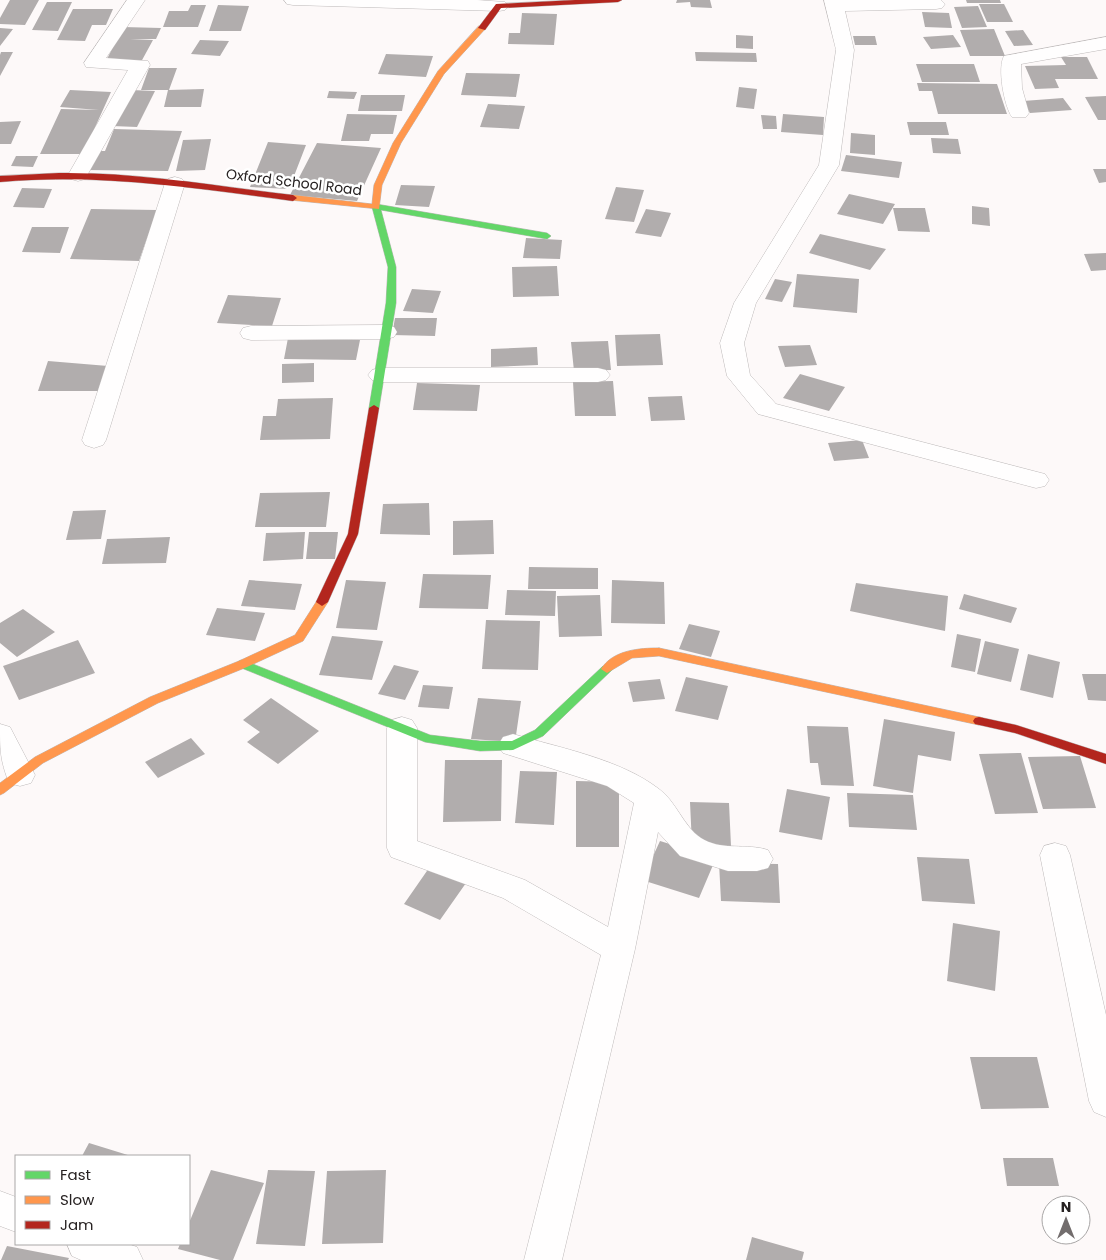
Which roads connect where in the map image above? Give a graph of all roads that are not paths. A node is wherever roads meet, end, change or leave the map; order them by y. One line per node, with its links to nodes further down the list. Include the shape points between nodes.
1 (136, 0): 9 (street, via 93,63 141,66 112,111)
2 (293, 0): 6 (street)
3 (618, 0): 6 (street)
4 (834, 3): 5 (street); 19 (street, via 845,50 829,165 745,303 732,343 739,376 767,409)
5 (936, 4)
6 (499, 6): 12 (street, Oxford School Road, via 441,73 397,144 378,185)
7 (1106, 43): 8 (street, via 1011,60 1012,88)
8 (1019, 112)
9 (78, 175): 10 (street, Oxford School Road); 11 (street, Oxford School Road)
10 (0, 179)
11 (175, 183): 12 (street, Oxford School Road); 18 (street)
12 (376, 207): 13 (street); 14 (street, via 392,267)
13 (547, 236)
14 (386, 332): 15 (street); 17 (street)
15 (251, 334)
16 (598, 375): 17 (street)
17 (380, 376): 20 (street, via 353,534 328,592 300,638)
18 (94, 440)
19 (1036, 480)
20 (243, 664): 21 (street); 25 (street, via 154,700 39,760)
21 (402, 728): 23 (street, via 429,739 480,746); 29 (street, via 402,848 514,889)
22 (0, 736): 25 (street)
23 (512, 745): 24 (street, via 539,733 620,657 659,652 1016,729); 26 (street, via 618,778)
24 (1106, 758)
25 (10, 782)
26 (650, 798): 28 (street, via 675,832 691,847 728,859); 29 (street)
27 (1055, 855): 30 (street)
28 (757, 860)
29 (619, 949): 36 (street)
30 (1100, 1042): 31 (street)
31 (1106, 1101)
32 (0, 1208): 33 (street)
33 (15, 1215)
34 (87, 1245): 35 (street)
35 (124, 1260)
36 (543, 1260)

